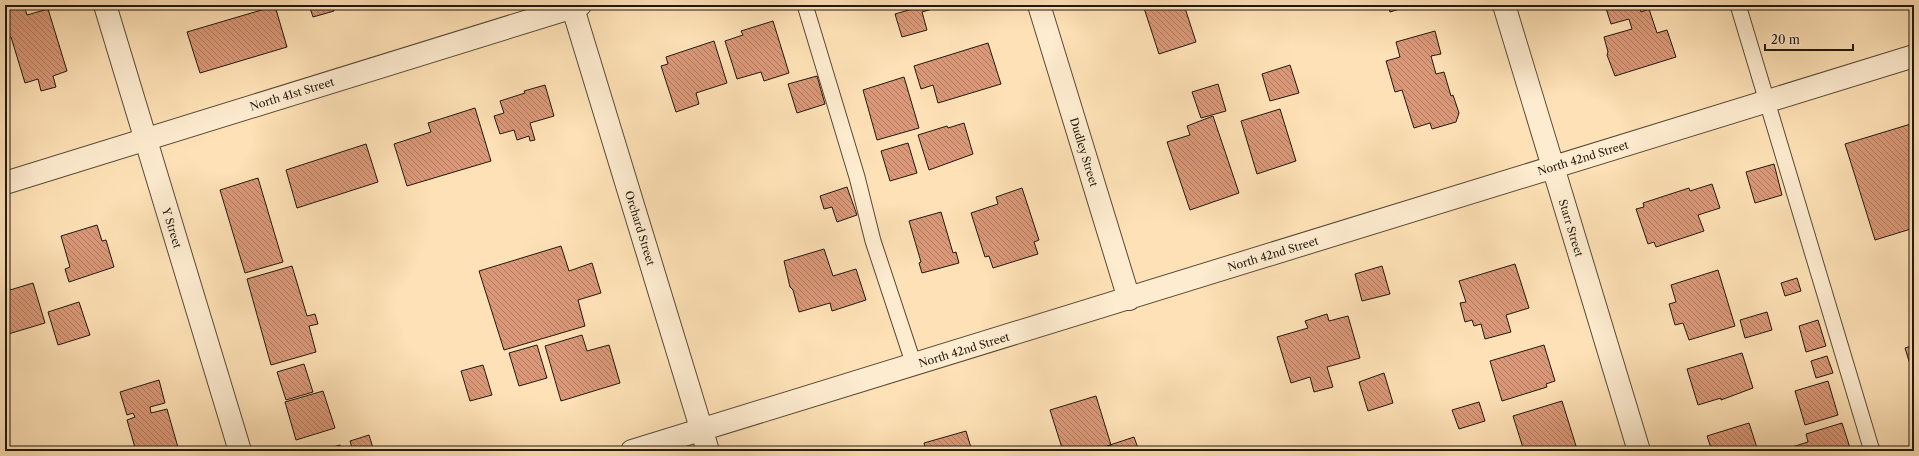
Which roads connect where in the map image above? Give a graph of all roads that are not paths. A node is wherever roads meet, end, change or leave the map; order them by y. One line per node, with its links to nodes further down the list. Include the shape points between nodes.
1 (105, 5): 9 (street, Y Street)
2 (805, 5): 13 (lane, via 857,177 873,240)
3 (1039, 5): 12 (street, Dudley Street)
4 (1504, 5): 10 (street, Starr Street)
5 (1738, 5): 8 (lane)
6 (575, 6): 9 (street, North 41st Street); 14 (street, Orchard Street)
7 (1914, 56): 8 (street, North 42nd Street)
8 (1767, 101): 10 (street, North 42nd Street); 19 (lane)
9 (146, 140): 11 (street, North 41st Street); 15 (street, Y Street)
10 (1553, 168): 12 (street, North 42nd Street); 18 (street, Starr Street)
11 (5, 183)
12 (1129, 299): 13 (street, North 42nd Street)
13 (914, 365): 14 (street, North 42nd Street)
14 (701, 430): 16 (street, North 42nd Street); 17 (street, Orchard Street)
15 (240, 451)
16 (632, 451)
17 (708, 451)
18 (1639, 451)
19 (1872, 451)

